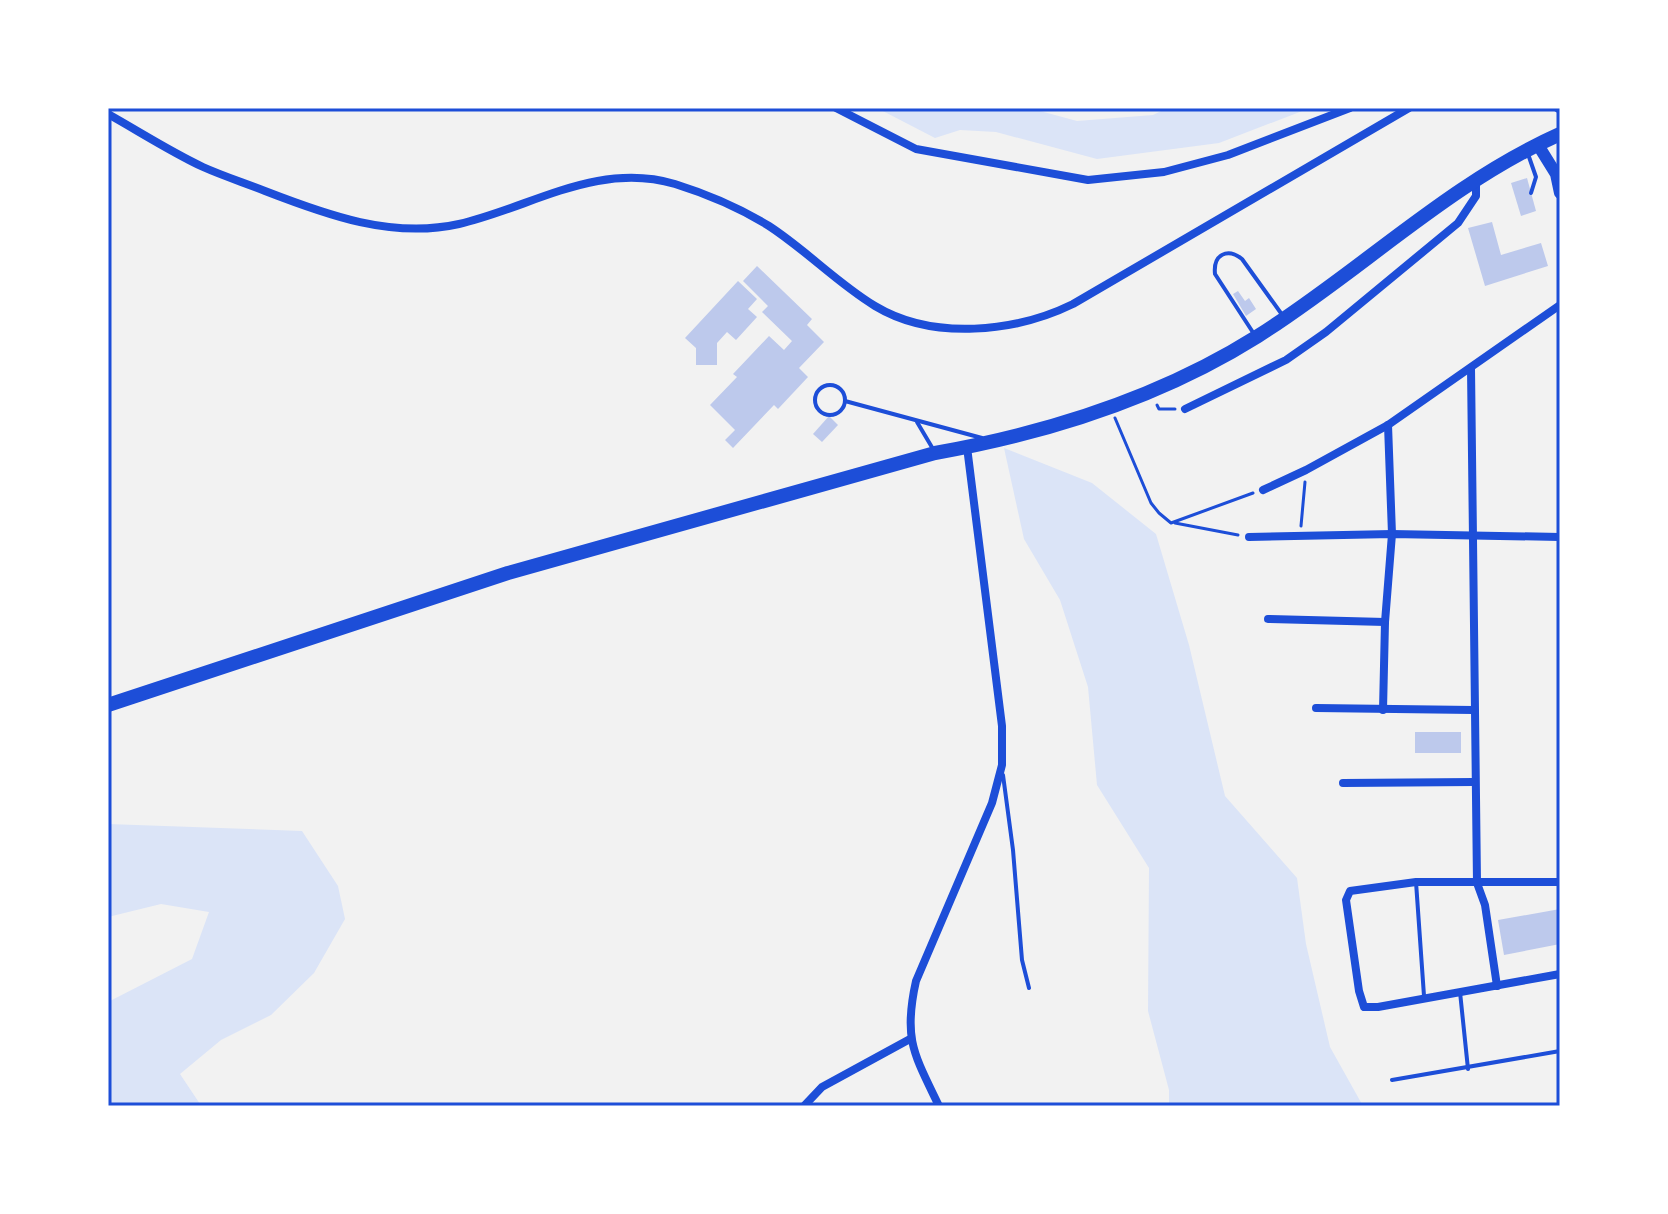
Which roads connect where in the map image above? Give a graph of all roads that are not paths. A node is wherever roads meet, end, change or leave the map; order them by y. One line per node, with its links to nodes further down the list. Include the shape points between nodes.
1 (836, 108): 2 (street, via 916,149 1088,180 1164,172 1228,155)
2 (1350, 108)
3 (1408, 108): 4 (street, via 1073,304 1053,314 981,330 920,323 876,307 769,227 728,204 645,177 613,177 458,224 409,230 355,223 277,196 203,167)
4 (108, 114)
5 (1560, 134): 6 (main road)
6 (1532, 147): 7 (main road); 8 (main road); 9 (lane, via 1536,177)
7 (1558, 175): 10 (main road)
8 (1476, 178): 12 (main road); 16 (street, via 1476,196 1458,223 1326,332 1286,360)
9 (1531, 193)
10 (1560, 193)
11 (1560, 305): 14 (street)
12 (1284, 318): 13 (main road); 13 (lane, via 1242,259 1226,252 1218,257 1215,274)
13 (1256, 337): 19 (main road, via 1109,408)
14 (1471, 368): 18 (street); 24 (street)
15 (845, 401): 15 (lane, via 840,387 828,385 818,390 815,401 820,411 831,415 842,410); 17 (lane)
16 (1185, 409)
17 (916, 420): 19 (lane); 21 (lane)
18 (1388, 425): 22 (street); 23 (street)
19 (995, 441): 20 (main road)
20 (967, 447): 21 (main road); 33 (street, via 1002,726)
21 (935, 453): 29 (main road, via 508,573)
22 (1263, 490)
23 (1392, 534): 24 (street); 25 (street); 28 (street)
24 (1475, 536): 26 (street); 32 (street)
25 (1249, 537)
26 (1560, 537)
27 (1268, 619): 28 (street)
28 (1385, 622): 31 (street)
29 (108, 705)
30 (1316, 708): 31 (street)
31 (1383, 710): 32 (street)
32 (1473, 710): 34 (street)
33 (1002, 765): 41 (lane); 44 (street, via 992,803 916,981)
34 (1474, 782): 35 (street); 38 (street)
35 (1343, 783)
36 (1416, 882): 38 (street); 43 (lane); 43 (street, via 1350,891 1346,900 1364,1007)
37 (1560, 882): 38 (street)
38 (1477, 883): 40 (street)
39 (1560, 974): 40 (street)
40 (1497, 986): 42 (street)
41 (1029, 988)
42 (1460, 992): 43 (street); 46 (lane)
43 (1424, 999)
44 (910, 1039): 48 (street, via 822,1087); 49 (street)
45 (1560, 1051): 46 (lane)
46 (1468, 1069): 47 (lane)
47 (1392, 1080)
48 (804, 1106)
49 (939, 1106)

